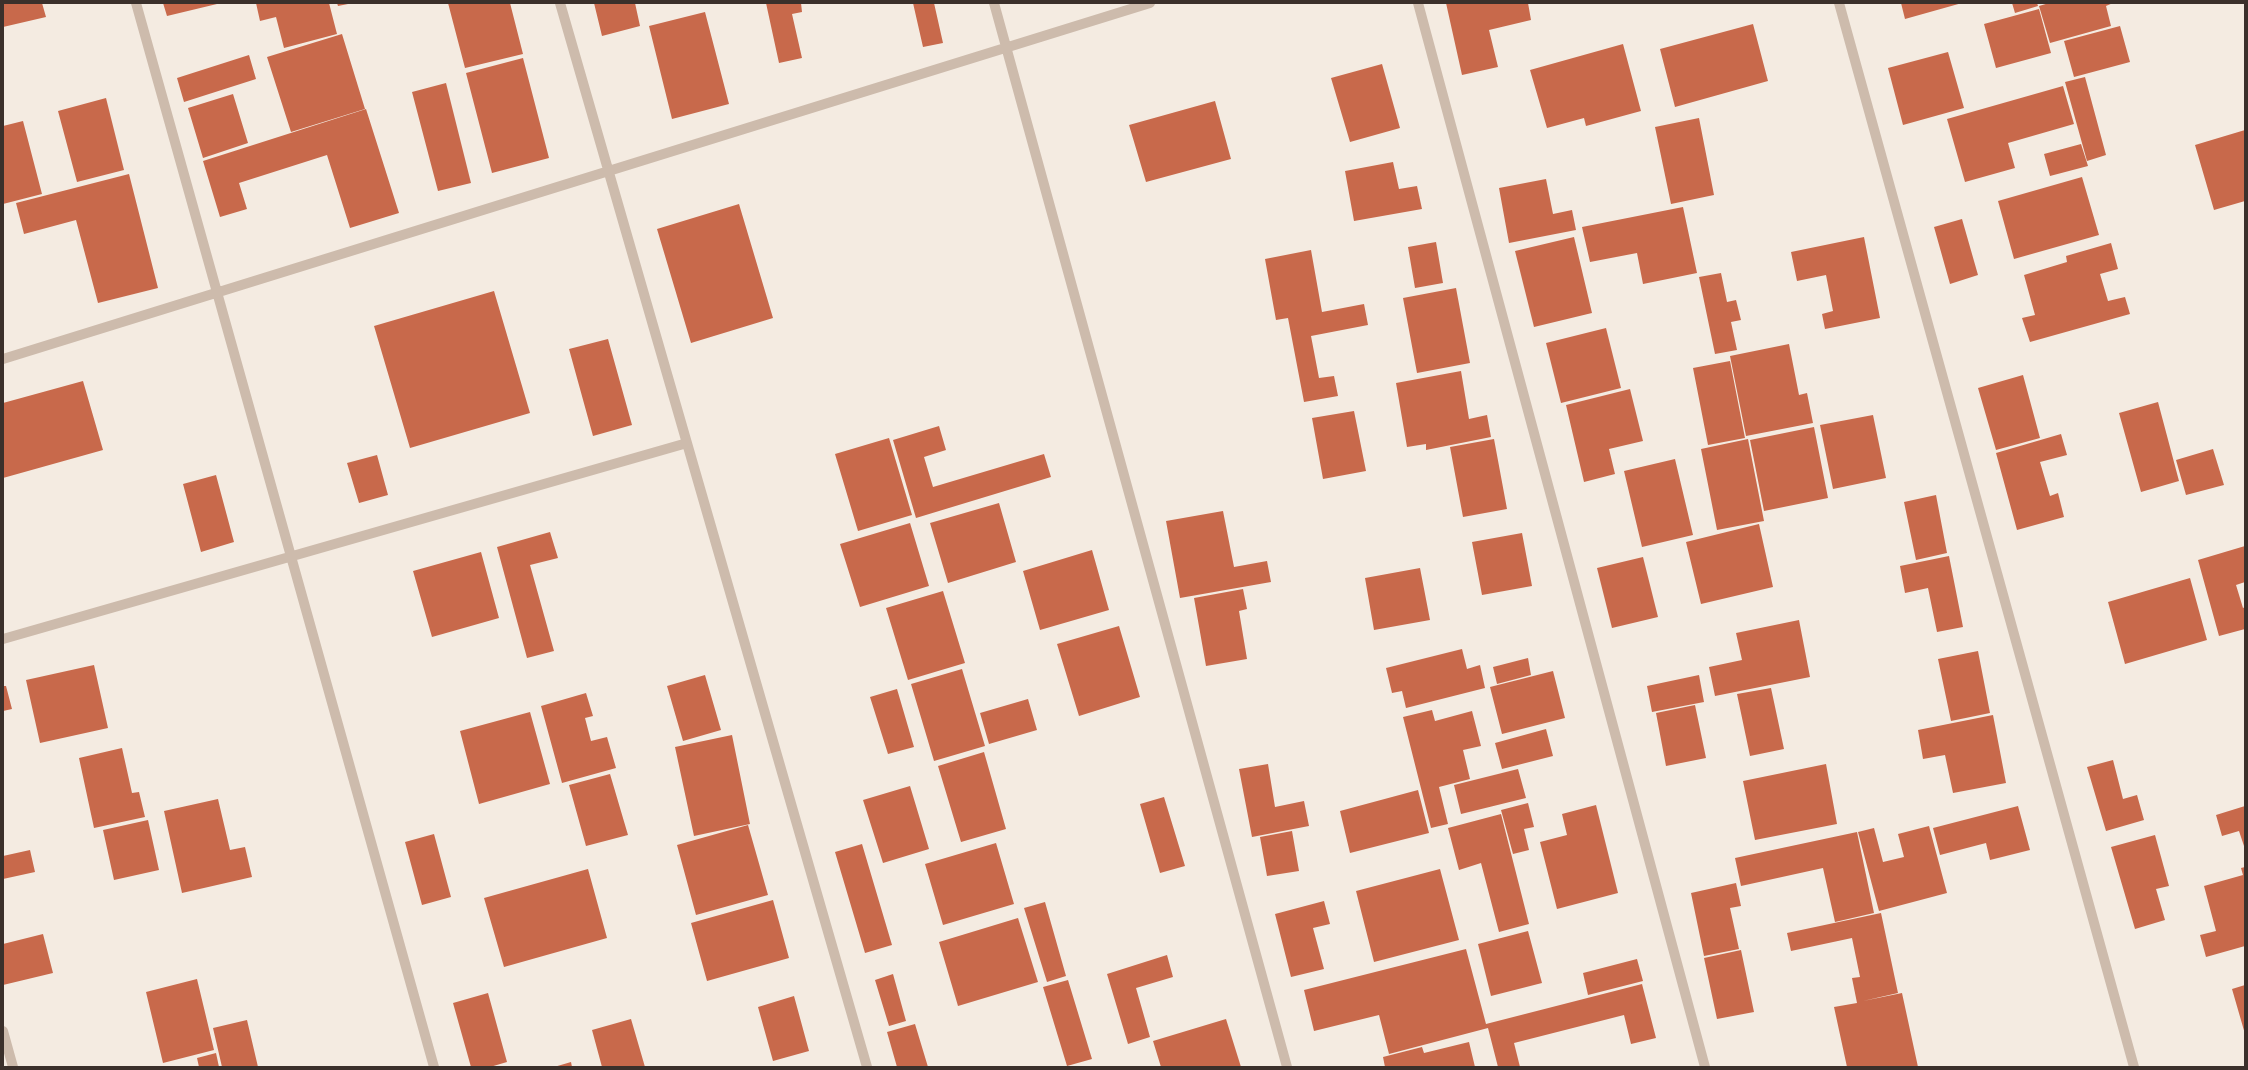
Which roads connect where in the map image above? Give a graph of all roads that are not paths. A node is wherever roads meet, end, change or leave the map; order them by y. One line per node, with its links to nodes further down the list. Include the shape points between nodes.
1 (136, 3): 9 (street)
2 (560, 3): 8 (street)
3 (994, 3): 7 (street)
4 (1150, 3): 7 (street)
5 (1418, 3): 19 (street)
6 (1839, 3): 20 (street)
7 (1007, 48): 8 (street); 18 (street)
8 (608, 171): 9 (street); 11 (street)
9 (218, 292): 10 (street); 12 (street)
10 (3, 359)
11 (687, 443): 12 (street); 17 (street)
12 (291, 556): 13 (street); 16 (street)
13 (3, 639)
14 (3, 1031): 15 (street)
15 (13, 1067)
16 (434, 1067)
17 (867, 1067)
18 (1287, 1067)
19 (1705, 1067)
20 (2134, 1067)

